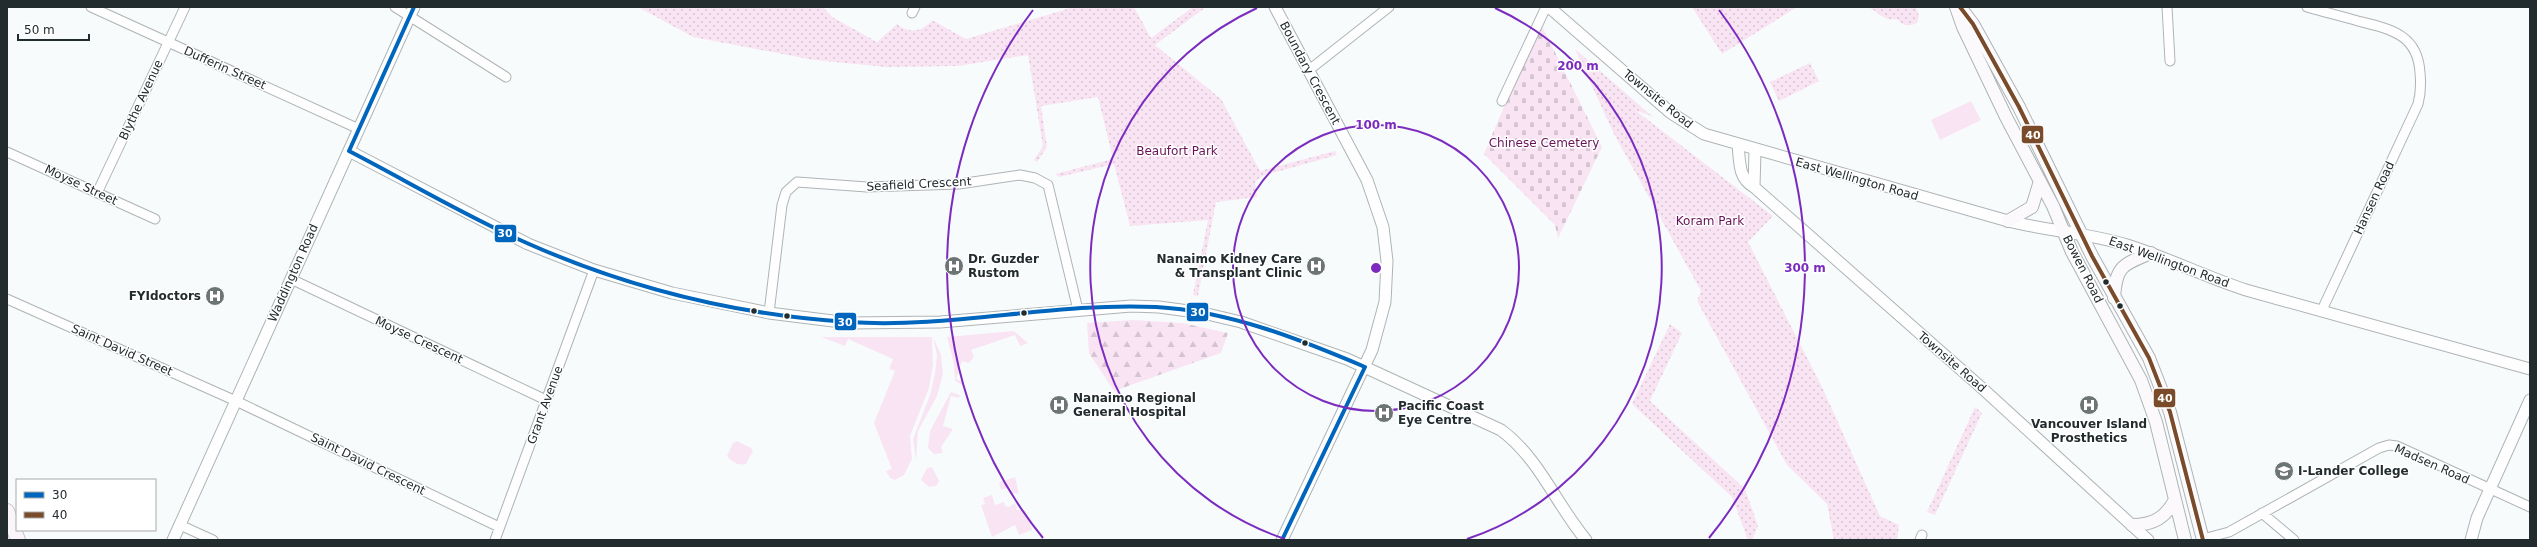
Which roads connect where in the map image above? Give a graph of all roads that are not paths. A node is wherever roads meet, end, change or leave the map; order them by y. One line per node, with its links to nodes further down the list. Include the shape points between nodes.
1 (92, 7): 13 (street, Dufferin Street)
2 (185, 7): 13 (street, Blythe Avenue)
3 (395, 7): 12 (street)
4 (1275, 7): 15 (street, Boundary Crescent)
5 (1389, 7): 15 (street)
6 (1546, 7): 17 (street)
7 (1549, 7): 19 (street, Townsite Road, via 1689,127)
8 (1956, 7): 23 (main road, Bowen Road, via 1997,98)
9 (1960, 7): 29 (main road, Bowen Road, via 1973,24 2019,107)
10 (2167, 7): 14 (street)
11 (2307, 7): 36 (street, Hansen Road, via 2386,28 2403,36 2417,56 2421,84 2418,104)
12 (412, 11): 16 (street); 18 (street, Waddington Road)
13 (168, 42): 18 (street, Dufferin Street); 25 (street, Blythe Avenue)
14 (2170, 61)
15 (1309, 70): 38 (street, Boundary Crescent, via 1367,180 1383,227 1387,261 1385,302)
16 (506, 77)
17 (1502, 101)
18 (359, 129): 21 (street, Waddington Road)
19 (1738, 145): 20 (street, East Wellington Road); 24 (street, Townsite Road, via 1741,173 1745,182)
20 (1755, 150): 24 (street); 27 (street, East Wellington Road)
21 (349, 151): 31 (street, via 528,244); 32 (street, Waddington Road)
22 (7, 152): 25 (street, Moyse Street)
23 (2040, 181): 27 (main road, via 2032,207); 28 (main road, Bowen Road)
24 (1754, 187): 50 (street, Townsite Road, via 1983,389)
25 (98, 193): 26 (street, Moyse Street)
26 (155, 219)
27 (2008, 222): 28 (street, East Wellington Road)
28 (2064, 233): 29 (street, East Wellington Road); 43 (main road, Bowen Road, via 2141,380)
29 (2082, 235): 30 (street, East Wellington Road, via 2103,238); 33 (main road, Bowen Road)
30 (2151, 253): 33 (main road, via 2122,267 2115,278); 36 (street, East Wellington Road, via 2212,279)
31 (594, 270): 37 (street, via 672,293); 40 (street, Grant Avenue)
32 (291, 280): 40 (street, Moyse Crescent); 42 (street, Waddington Road)
33 (2114, 298): 52 (main road, Bowen Road, via 2144,347 2160,385)
34 (7, 299): 42 (street, Saint David Street)
35 (1078, 310): 37 (street, via 940,322 849,323); 37 (street, Seafield Crescent, via 1048,185 1035,178 1020,175 959,184 875,187 797,182 786,192 782,205); 38 (street, via 1152,307 1203,313 1241,322)
36 (2322, 310): 39 (street, East Wellington Road)
37 (769, 313)
38 (1365, 367): 57 (street, Boundary Crescent); 58 (street, via 1476,417 1508,435 1534,463 1564,512)
39 (2530, 369)
40 (546, 400): 51 (street, Grant Avenue)
41 (2530, 400): 44 (street)
42 (236, 401): 49 (street, Waddington Road); 51 (street, Saint David Crescent)
43 (2167, 466): 45 (main road, Bowen Road); 52 (main road, via 2180,488 2190,528 2195,536)
44 (2490, 490): 46 (street); 48 (street, Madsen Road, via 2397,446 2388,445); 62 (street, via 2477,518)
45 (2175, 500): 50 (main road, via 2169,512 2158,521); 60 (main road, Bowen Road)
46 (2530, 508)
47 (7, 512): 53 (main road)
48 (2262, 514): 52 (street, Madsen Road, via 2229,532); 61 (street)
49 (180, 525): 54 (street, Waddington Road); 55 (street)
50 (2132, 526): 59 (street, Townsite Road)
51 (499, 527): 56 (street, Grant Avenue)
52 (2203, 539)
53 (18, 540)
54 (173, 540)
55 (214, 540)
56 (495, 540)
57 (1282, 540)
58 (1586, 540)
59 (2148, 540)
60 (2186, 540)
61 (2294, 540)
62 (2471, 540)

